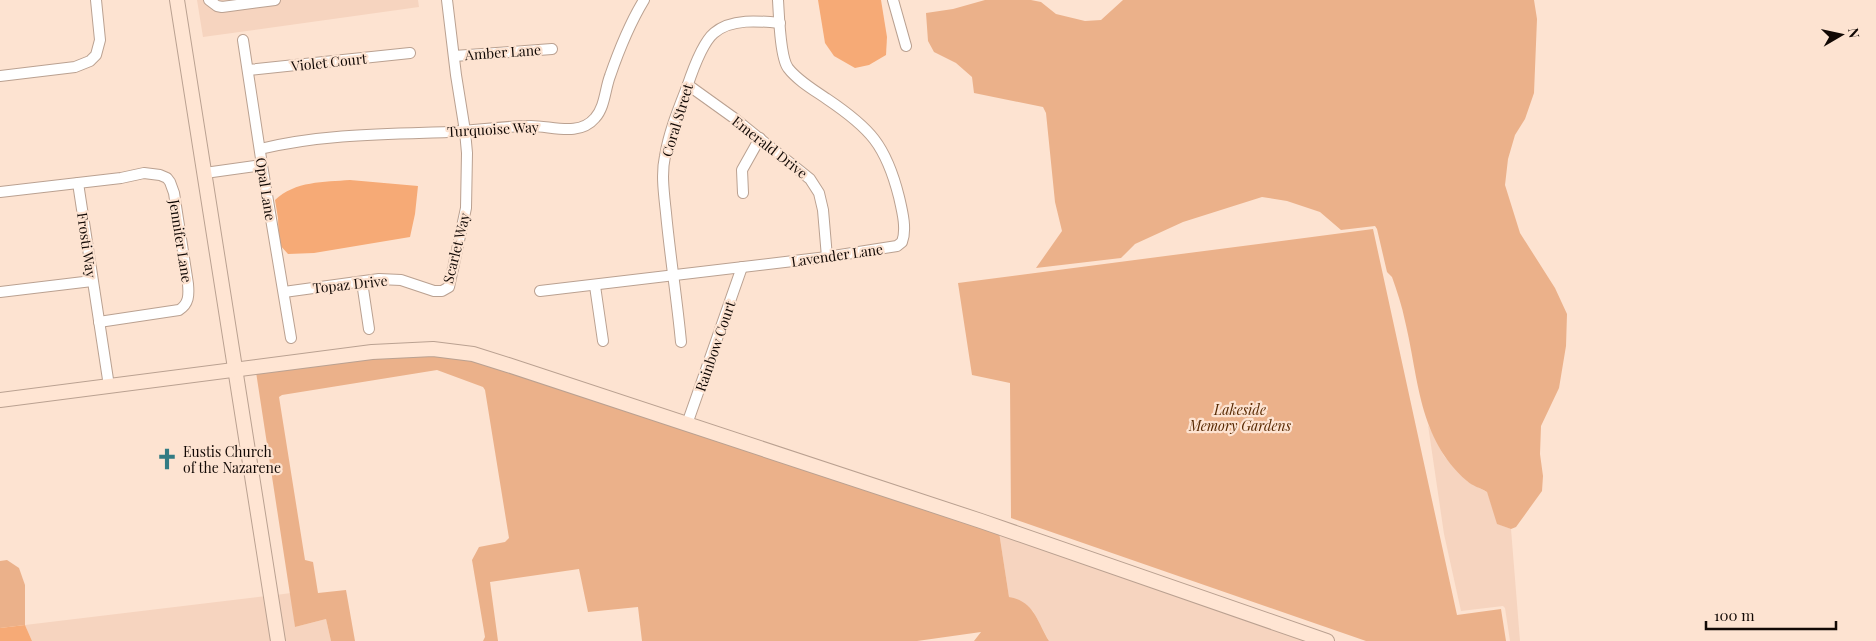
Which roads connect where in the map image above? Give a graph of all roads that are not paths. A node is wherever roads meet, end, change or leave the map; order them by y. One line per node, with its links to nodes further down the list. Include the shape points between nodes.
1 (96, 0): 16 (street, via 100,40 96,55 90,61 75,67)
2 (177, 0): 22 (street)
3 (209, 0): 4 (street, via 222,7)
4 (275, 0)
5 (447, 0): 14 (street, Scarlet Way)
6 (644, 0): 18 (street, Turquoise Way, via 610,75 600,112 589,124 573,129 532,126)
7 (778, 0): 9 (street, Lavender Lane)
8 (893, 0): 11 (street)
9 (780, 23): 17 (street, Coral Street, via 747,22 714,33 696,63); 26 (street, Lavender Lane, via 784,58 789,68 874,137 890,165 900,204 904,236 898,246)
10 (244, 40): 15 (street, Opal Lane)
11 (906, 46)
12 (552, 49): 14 (street, Amber Lane)
13 (410, 54): 15 (street, Violet Court)
14 (454, 56): 18 (street, Scarlet Way)
15 (248, 70): 20 (street, Opal Lane)
16 (0, 76)
17 (688, 85): 19 (street, Emerald Drive); 28 (street, Coral Street, via 664,157)
18 (465, 130): 20 (street, Turquoise Way, via 309,140); 32 (street, Scarlet Way, via 466,208 452,280)
19 (760, 138): 25 (street, via 742,170); 26 (street, Emerald Drive, via 815,185 823,210)
20 (260, 150): 21 (street, Opal Lane)
21 (262, 165): 22 (street); 35 (street, Opal Lane)
22 (205, 173): 41 (street)
23 (78, 182): 24 (street); 29 (street, Frosti Way); 36 (street, Jennifer Lane, via 144,173 167,178 174,193 188,284 188,300 179,310)
24 (0, 192)
25 (744, 194)
26 (827, 257): 27 (street, Lavender Lane)
27 (742, 267): 28 (street, Lavender Lane); 44 (street, Rainbow Court)
28 (673, 275): 31 (street, Lavender Lane); 40 (street, Coral Street)
29 (92, 281): 34 (street); 36 (street, Frosti Way)
30 (362, 282): 32 (street, Topaz Drive, via 392,279 434,291); 35 (street, Topaz Drive); 37 (street)
31 (595, 286): 33 (street, Lavender Lane); 39 (street)
32 (445, 290)
33 (540, 291)
34 (0, 292)
35 (284, 292): 38 (street, Opal Lane)
36 (99, 322): 42 (street, Frosti Way)
37 (369, 329)
38 (291, 338)
39 (603, 342)
40 (681, 342)
41 (236, 370): 42 (street); 44 (street, via 372,352 457,351); 45 (street)
42 (109, 386): 43 (street)
43 (0, 400)
44 (687, 424): 46 (street, via 1085,556)
45 (278, 641)
46 (1327, 641)

